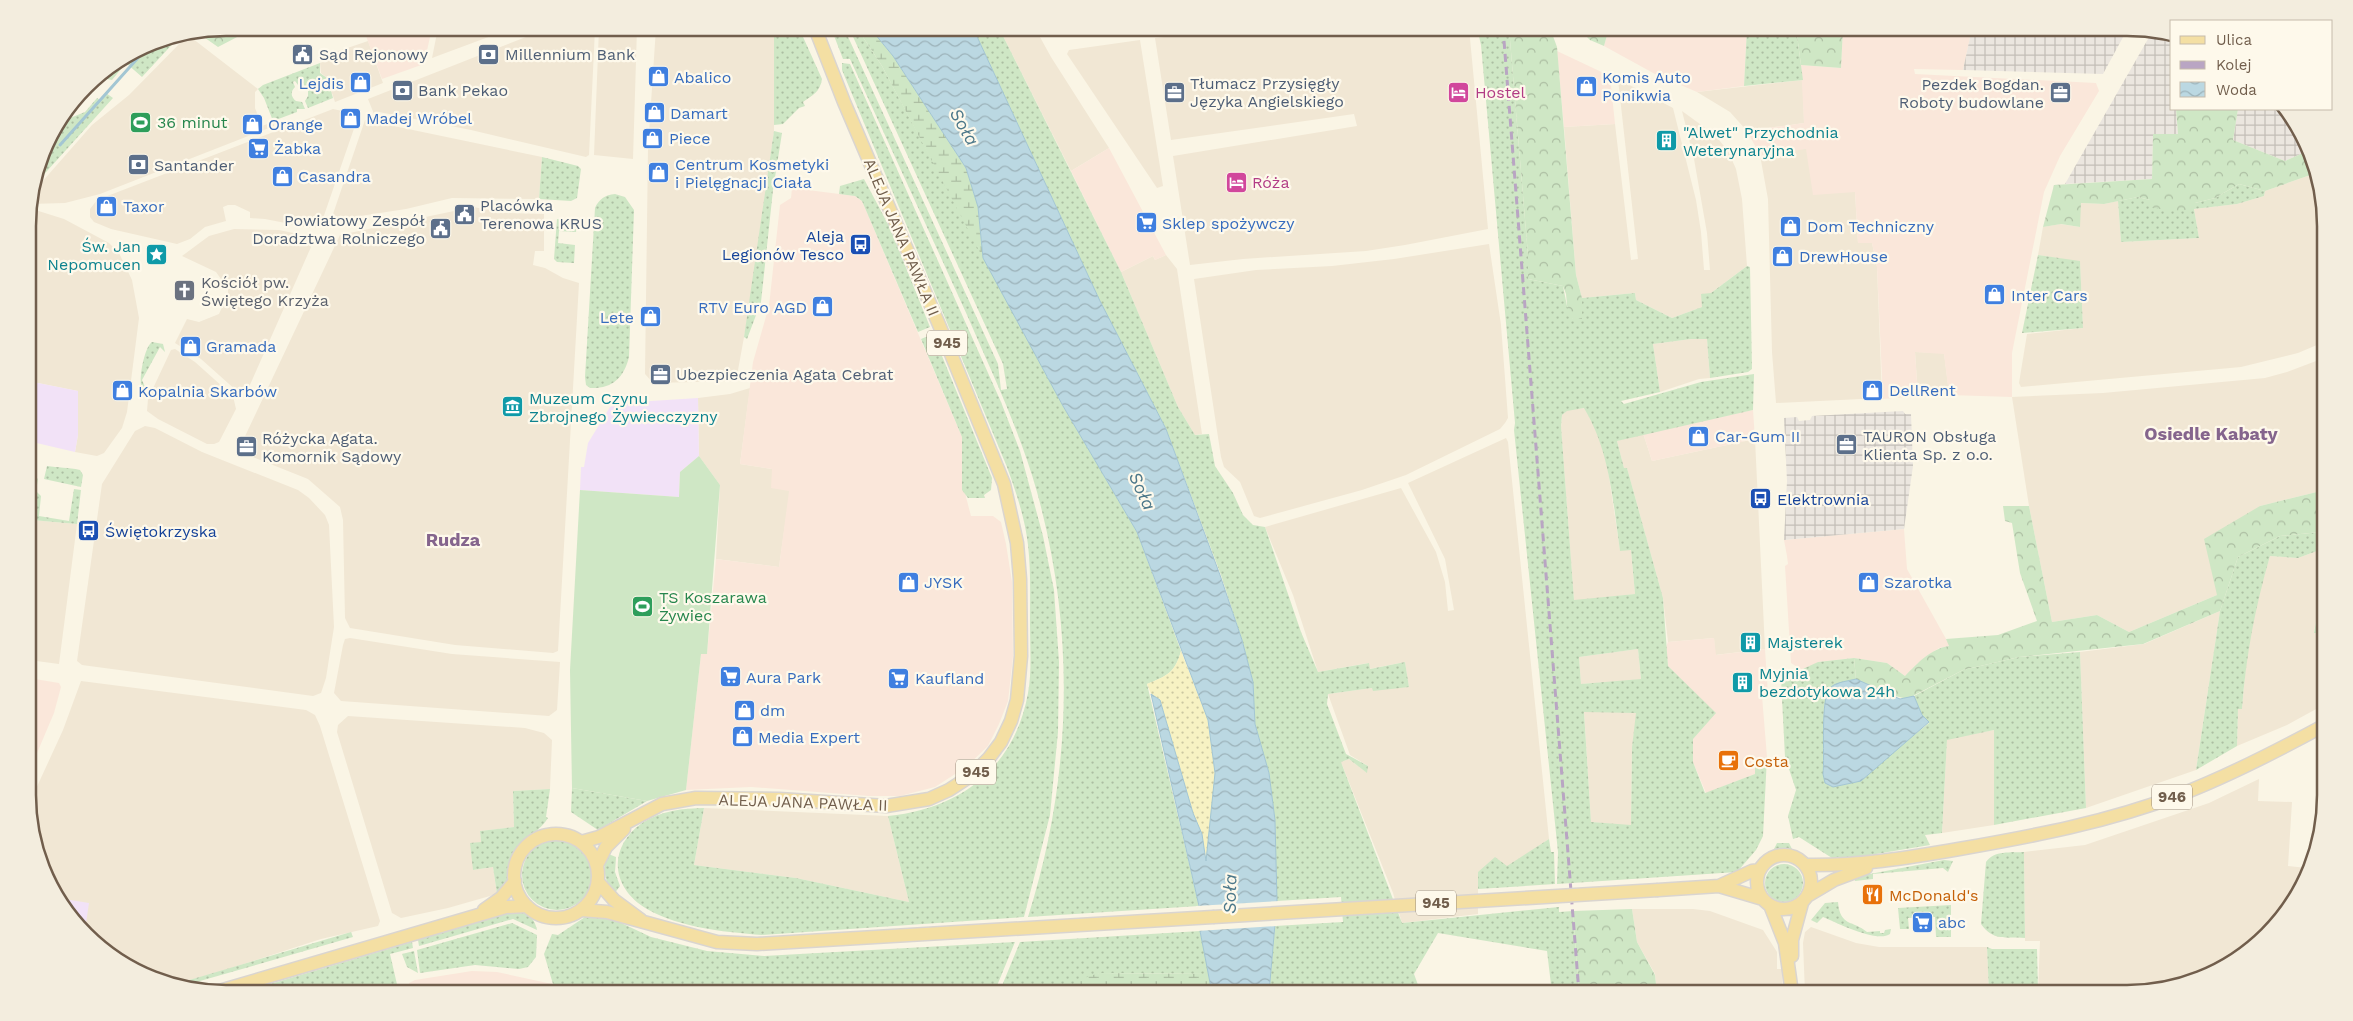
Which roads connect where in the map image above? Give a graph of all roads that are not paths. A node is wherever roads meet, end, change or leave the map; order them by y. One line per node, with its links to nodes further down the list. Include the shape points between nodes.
1 (818, 36): 3 (main road, ALEJA JANA PAWŁA II / 945, via 1004,484 1017,543 1020,579 1021,647 1017,700 1001,742 989,758 972,775 929,799 886,806 696,798 662,804)
2 (2317, 729): 5 (main road, 946, via 2214,781 2111,817 2046,834)
3 (639, 815): 4 (main road, ALEJA JANA PAWŁA II / 945, via 600,837); 6 (main road, ALEJA JANA PAWŁA II / 945, via 606,847)
4 (582, 842): 6 (main road); 9 (main road, via 556,834 528,844 517,861)
5 (1902, 859): 7 (main road, 946); 12 (main road, 946, via 1844,875)
6 (597, 865): 10 (main road)
7 (1805, 865): 8 (main road, via 1784,855 1769,860); 12 (main road, via 1811,880)
8 (1760, 870): 11 (main road, 945); 13 (main road, via 1757,882)
9 (515, 881): 14 (main road); 16 (main road, via 501,898)
10 (598, 882): 15 (main road, via 592,898); 17 (main road, 945, via 614,900)
11 (1719, 886): 13 (main road, 945); 17 (main road, 945, bridge, via 757,944 717,942)
12 (1805, 899): 13 (main road, via 1786,909); 20 (main road, via 1792,940)
13 (1767, 902): 19 (main road, via 1785,944)
14 (527, 906): 15 (main road, 945, via 552,918 567,917); 16 (main road, via 506,907)
15 (581, 910): 17 (main road, 945, via 607,912)
16 (477, 915): 18 (main road)
17 (645, 922)
18 (240, 985)
19 (1791, 985)
20 (1792, 985)

